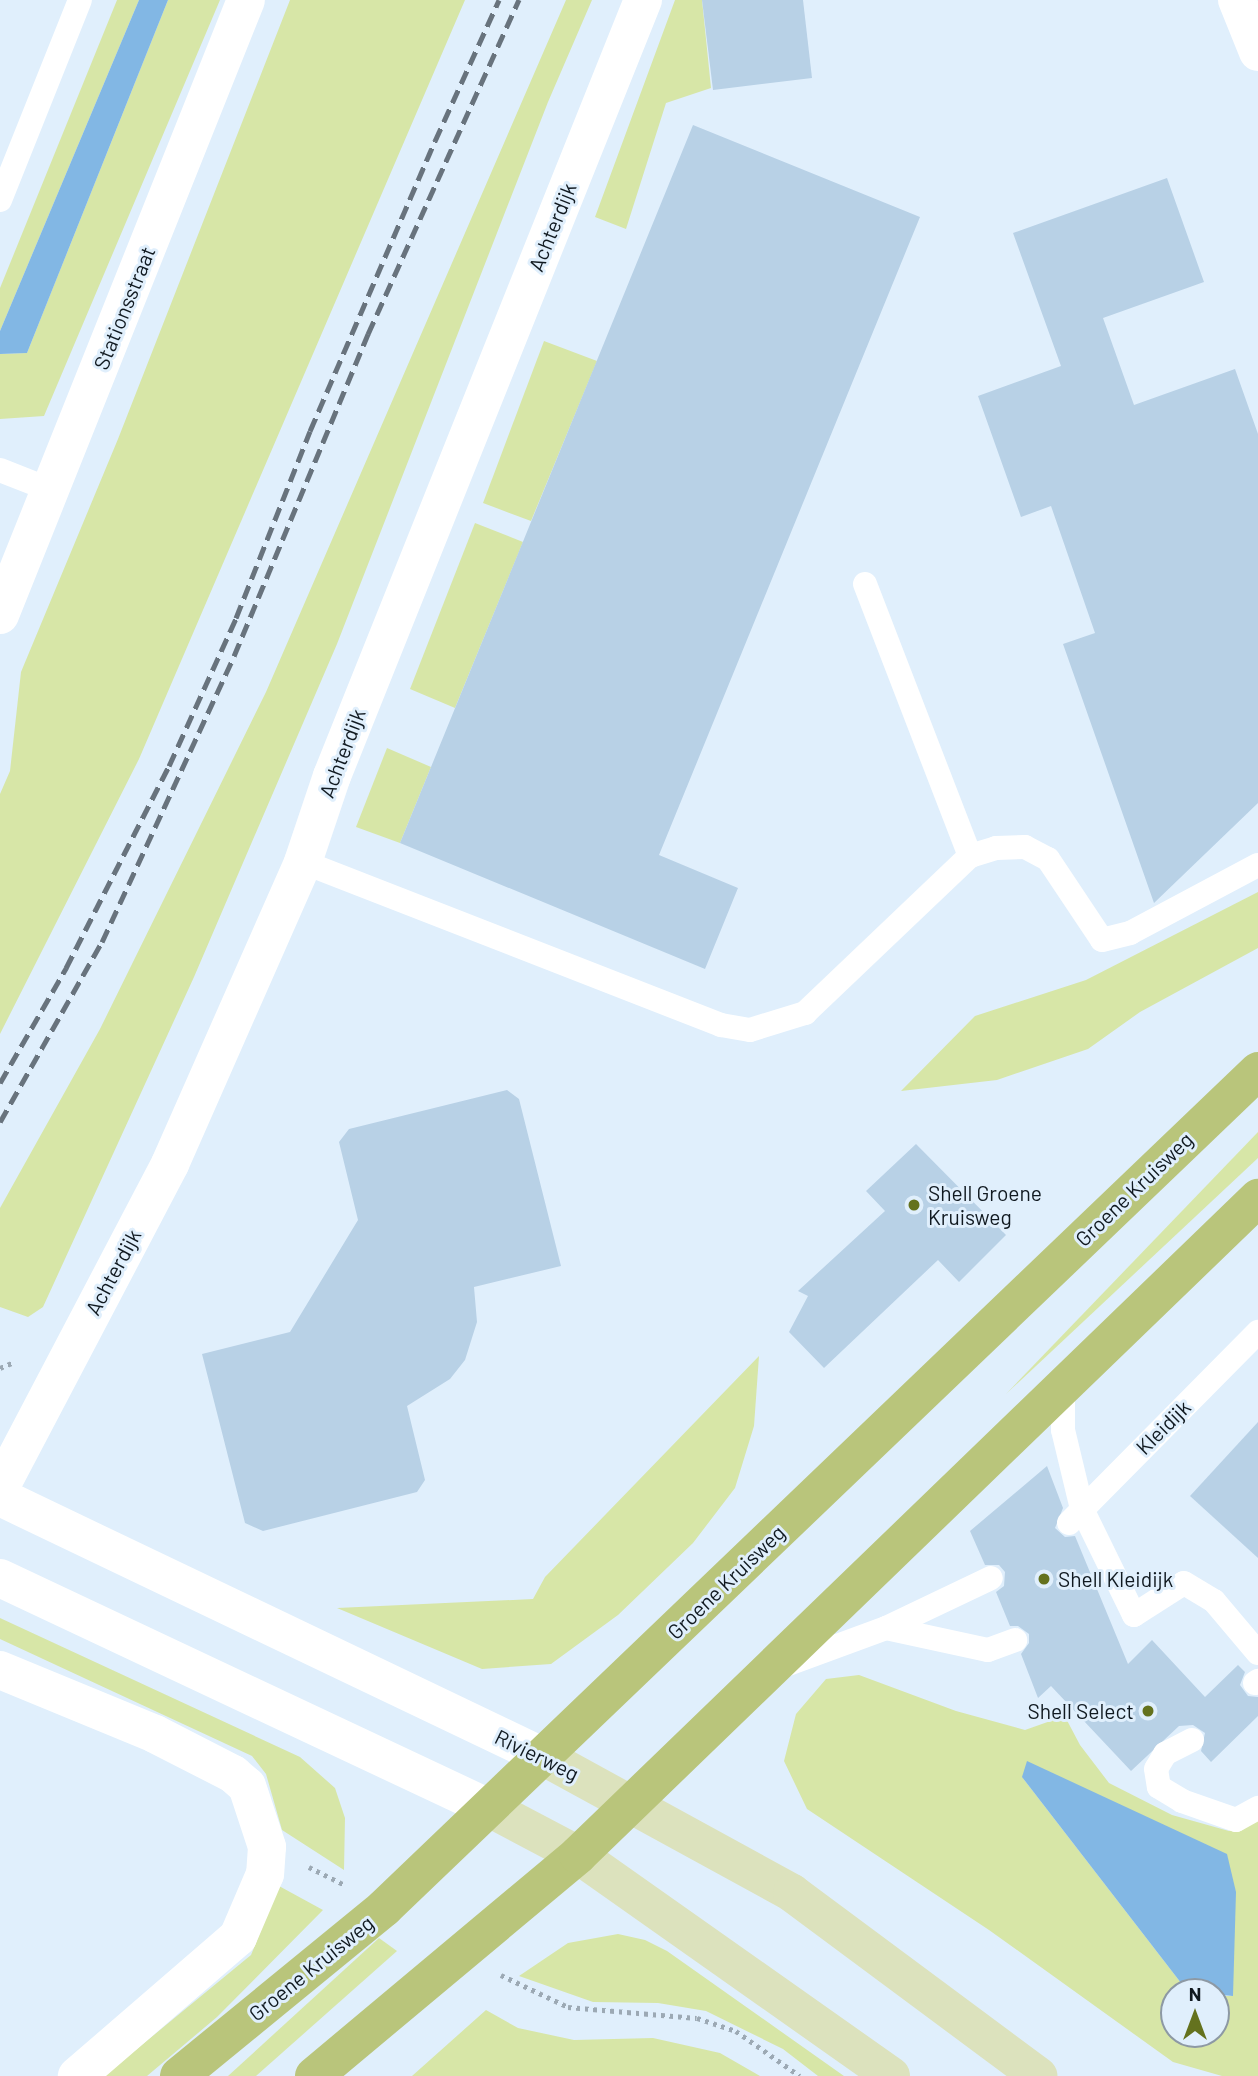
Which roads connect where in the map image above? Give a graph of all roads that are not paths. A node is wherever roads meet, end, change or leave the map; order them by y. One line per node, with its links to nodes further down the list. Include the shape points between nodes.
1 (80, 0): 6 (lane)
2 (246, 0): 8 (street, Stationsstraat)
3 (643, 0): 12 (street, Achterdijk, via 337,763)
4 (1237, 0): 5 (street)
5 (1258, 51)
6 (0, 201)
7 (0, 470): 8 (lane)
8 (51, 490): 10 (street, Stationsstraat)
9 (865, 583): 11 (lane)
10 (0, 615)
11 (970, 856): 12 (lane, via 805,1013 750,1030 720,1025); 13 (lane, via 996,848 1025,847 1048,859 1102,940 1130,933)
12 (303, 862): 18 (street, Achterdijk, via 170,1164)
13 (1258, 865)
14 (1258, 1071): 29 (main road, Groene Kruisweg)
15 (1258, 1198): 17 (main road)
16 (1258, 1332): 20 (lane, Kleidijk)
17 (1063, 1390): 20 (lane, via 1063,1430); 27 (main road)
18 (0, 1488)
19 (0, 1497): 29 (street, Rivierweg)
20 (1076, 1516): 25 (lane, via 1107,1586 1134,1615 1184,1583 1214,1601)
21 (0, 1578): 31 (street)
22 (990, 1578): 23 (lane)
23 (886, 1628): 24 (lane, via 988,1650); 27 (lane)
24 (1015, 1640)
25 (1258, 1653)
26 (0, 1671): 34 (street, via 155,1734 233,1774 247,1786 267,1847 265,1874 238,1937)
27 (763, 1674): 30 (main road)
28 (1192, 1740): 32 (lane, via 1165,1754 1156,1769 1159,1787 1182,1801 1236,1820)
29 (544, 1757): 30 (main road, Rivierweg); 31 (main road, Groene Kruisweg)
30 (629, 1801): 33 (main road); 38 (main road, Rivierweg, via 792,1893)
31 (489, 1808): 33 (main road); 35 (main road, Groene Kruisweg, via 384,1908)
32 (1258, 1808)
33 (578, 1855): 36 (main road); 37 (main road)
34 (77, 2076)
35 (179, 2076)
36 (314, 2076)
37 (891, 2076)
38 (1038, 2076)

